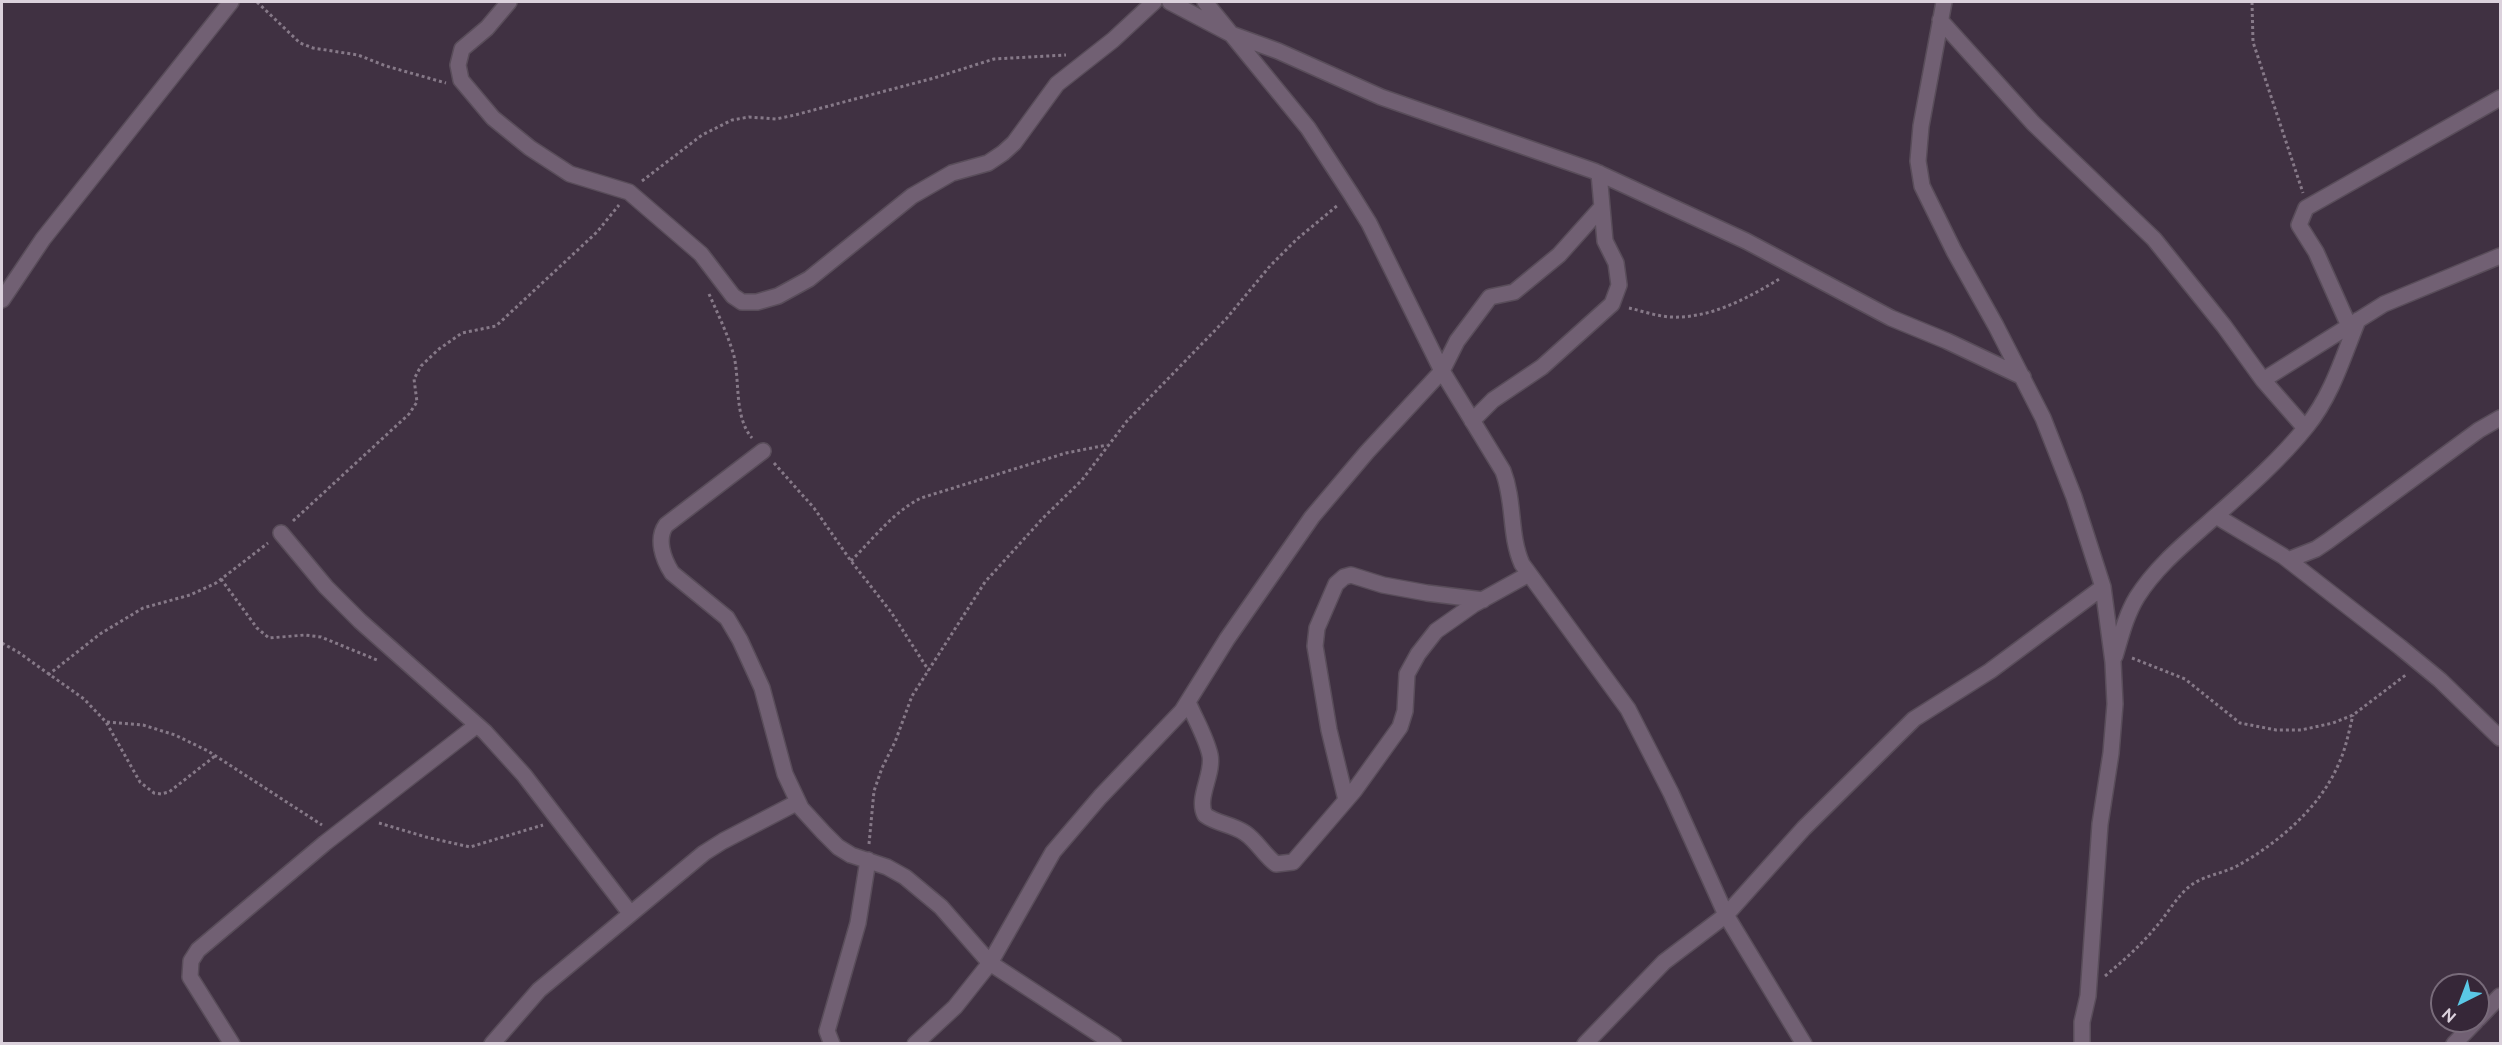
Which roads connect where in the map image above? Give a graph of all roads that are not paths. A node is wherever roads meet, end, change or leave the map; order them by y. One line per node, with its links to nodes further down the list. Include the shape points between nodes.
1 (231, 2): 13 (street, via 43,239)
2 (509, 2): 3 (street, via 488,28 462,50 458,74 468,89 493,118 570,174 629,192 701,254 733,296 742,302 757,303 809,279 912,196 952,172 988,163 1003,153 1058,84)
3 (1154, 2)
4 (1170, 2): 8 (street)
5 (1205, 2): 8 (street)
6 (1943, 2): 7 (street)
7 (1940, 20): 16 (street, via 1920,138 1922,186); 17 (street, via 2033,123 2154,240)
8 (1231, 34): 10 (street, via 1381,98); 15 (street, via 1308,128 1351,194)
9 (2500, 98): 14 (street, via 2306,208 2300,225)
10 (1599, 173): 11 (street); 16 (street, via 1746,241 1891,318)
11 (1602, 208): 15 (street, via 1559,255 1522,286 1511,293 1490,297 1457,341); 19 (street, via 1605,242 1616,263 1619,285 1612,304 1542,367 1493,400)
12 (2500, 256): 14 (street, via 2384,304)
13 (2, 300)
14 (2353, 323): 17 (street); 20 (street, via 2329,394)
15 (1442, 371): 19 (street); 29 (street, via 1326,499 1227,639)
16 (2023, 377): 26 (street, via 2066,477)
17 (2263, 380): 20 (street)
18 (2500, 418): 24 (street, via 2328,541)
19 (1472, 421): 25 (street, via 1503,471 1510,490 1516,551)
20 (2305, 428): 22 (street)
21 (763, 451): 33 (street, via 666,525 661,544 672,573 727,618 740,640 762,688 785,774)
22 (2216, 516): 24 (street); 28 (street, via 2163,563 2137,596)
23 (280, 533): 30 (street, via 360,621)
24 (2288, 560): 31 (street, via 2428,670)
25 (1529, 574): 27 (street); 36 (street, via 1628,709)
26 (2103, 587): 28 (street); 36 (street, via 1990,671 1914,719 1804,828)
27 (1483, 600): 32 (street, via 1436,631 1418,654 1407,674 1400,727); 32 (street, via 1383,585 1352,575 1336,584 1317,628 1315,646)
28 (2114, 656): 46 (street, via 2112,743 2100,824)
29 (1188, 702): 32 (street, via 1210,756 1202,809 1211,819 1248,835 1276,864 1288,864 1298,858); 37 (street, via 1053,852)
30 (477, 725): 35 (street, via 524,775); 39 (street, via 198,950 191,961 190,977)
31 (2500, 738)
32 (1346, 800)
33 (798, 802): 34 (street, via 838,847); 35 (street, via 713,847)
34 (868, 860): 37 (street, via 905,877 941,907); 41 (street, via 858,923 827,1031)
35 (630, 913): 40 (street, via 539,990)
36 (1726, 915): 44 (street, via 1664,962); 45 (street)
37 (990, 963): 42 (street, via 955,1006); 43 (street)
38 (2465, 1033): 47 (street)
39 (232, 1044)
40 (492, 1044)
41 (832, 1044)
42 (915, 1044)
43 (1114, 1044)
44 (1585, 1044)
45 (1803, 1044)
46 (2082, 1044)
47 (2454, 1044)

